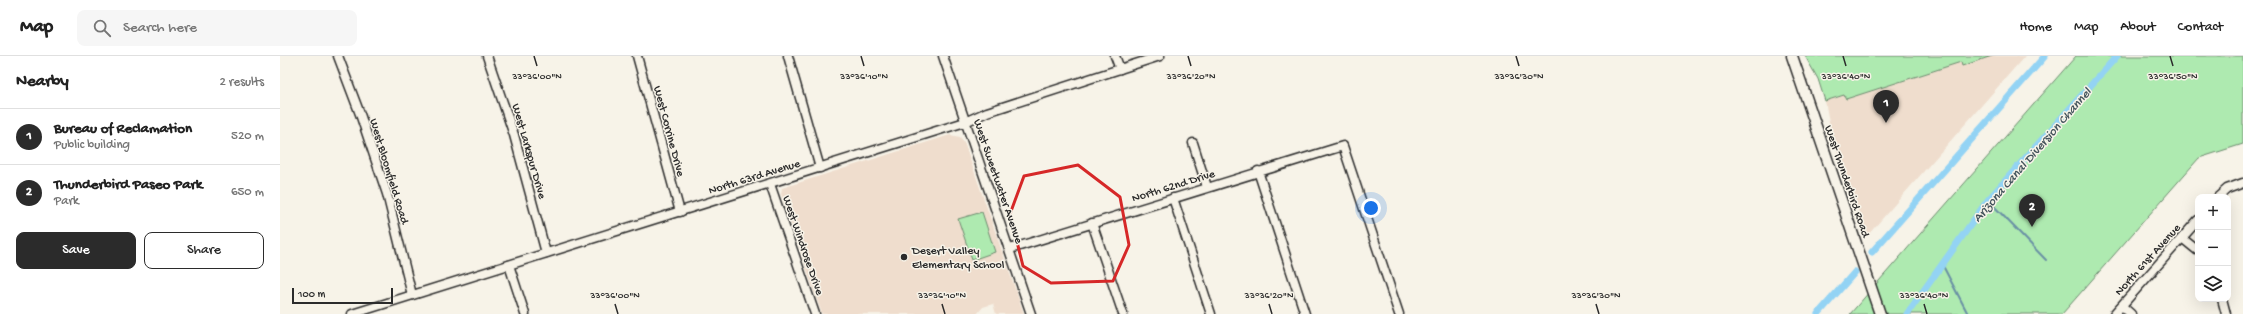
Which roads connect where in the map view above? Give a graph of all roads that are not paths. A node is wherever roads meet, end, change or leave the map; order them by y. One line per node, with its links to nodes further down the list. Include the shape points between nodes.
1 (338, 56): 27 (street, West Bloomfield Road, via 387,194)
2 (487, 56): 25 (street, West Larkspur Drive, via 514,135)
3 (637, 56): 19 (street, West Corrine Drive)
4 (788, 56): 12 (street)
5 (943, 56): 10 (street, West Sweetwater Avenue)
6 (1115, 56): 9 (street)
7 (1160, 56): 9 (street, North 63rd Avenue)
8 (1792, 56): 38 (main road, West Thunderbird Road)
9 (1120, 69): 10 (street, North 63rd Avenue, via 987,112)
10 (965, 122): 12 (street, North 63rd Avenue); 23 (street, West Sweetwater Avenue)
11 (1193, 143): 16 (street)
12 (820, 168): 15 (street, North 63rd Avenue)
13 (1258, 171): 16 (street, North 62nd Drive); 36 (street); 37 (street, North 62nd Drive, via 1343,146)
14 (2243, 183): 17 (street)
15 (770, 184): 19 (street, North 63rd Avenue); 32 (street, West Windrose Drive)
16 (1207, 187): 18 (street, North 62nd Drive)
17 (2221, 194)
18 (1173, 198): 20 (street, North 62nd Drive); 35 (street)
19 (680, 212): 25 (street, North 63rd Avenue)
20 (1092, 222): 23 (street, North 62nd Drive); 34 (street)
21 (2195, 223): 22 (street, North 61st Avenue)
22 (2182, 238): 24 (street); 29 (street, North 61st Avenue)
23 (1010, 249): 33 (street, West Sweetwater Avenue)
24 (2195, 249)
25 (546, 253): 26 (street, North 63rd Avenue)
26 (509, 265): 27 (street, North 63rd Avenue); 31 (street)
27 (412, 295): 30 (street, North 63rd Avenue)
28 (2223, 302): 41 (street)
29 (2122, 306): 39 (street, North 61st Avenue); 40 (street)
30 (352, 314)
31 (525, 314)
32 (815, 314)
33 (1031, 314)
34 (1123, 314)
35 (1211, 314)
36 (1305, 314)
37 (1399, 314)
38 (1880, 314)
39 (2114, 314)
40 (2131, 314)
41 (2226, 314)

